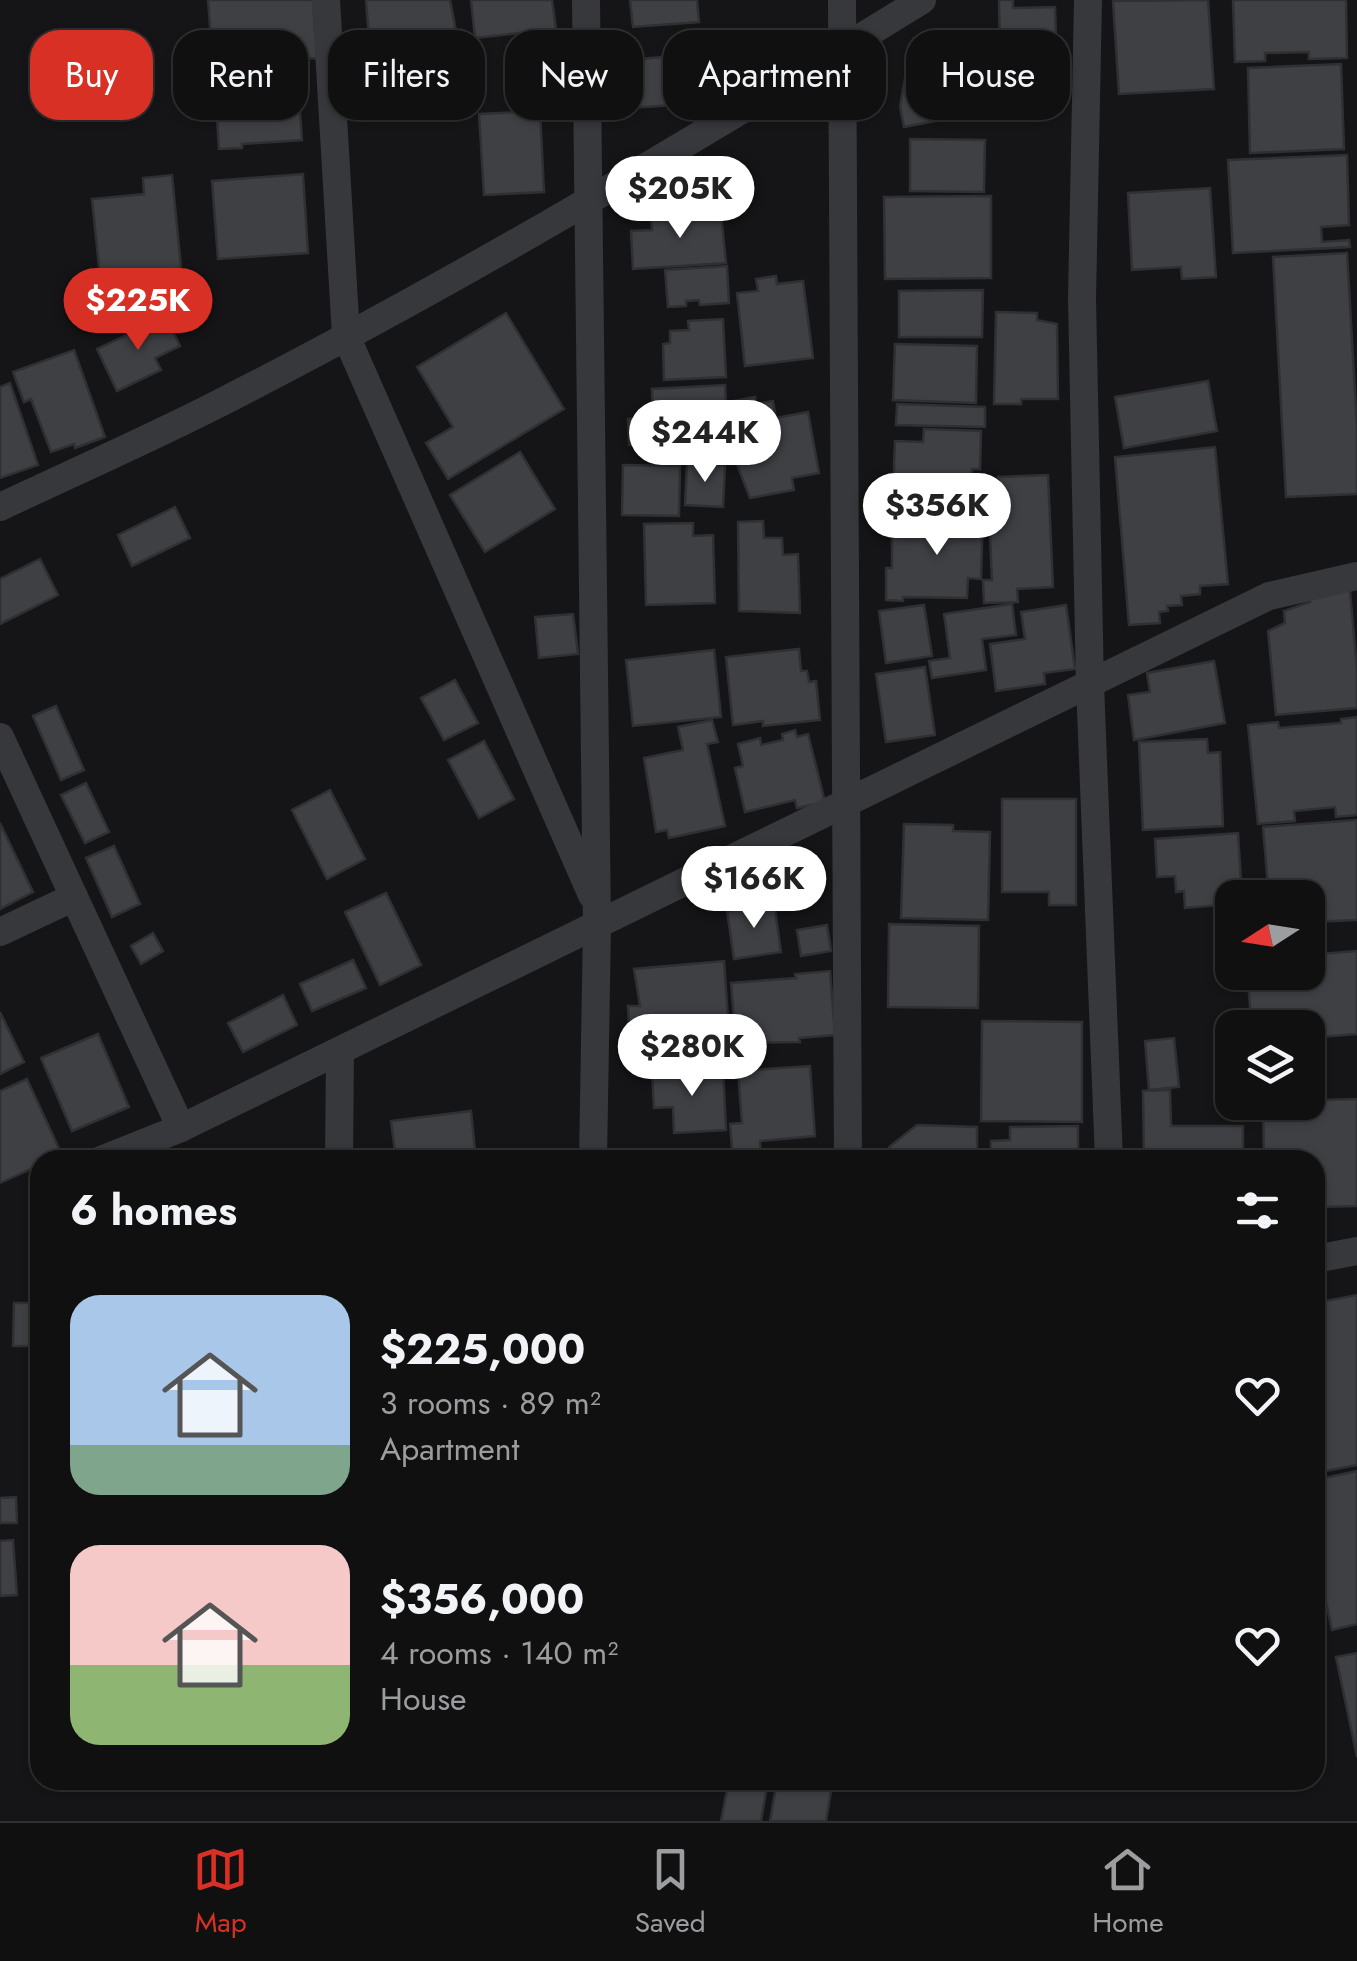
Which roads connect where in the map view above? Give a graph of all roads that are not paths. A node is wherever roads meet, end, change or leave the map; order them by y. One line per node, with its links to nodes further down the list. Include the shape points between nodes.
1 (326, 0): 11 (street)
2 (586, 0): 10 (street)
3 (842, 0): 6 (street)
4 (922, 0): 7 (street)
5 (1088, 0): 14 (street, via 1082,299)
6 (842, 30)
7 (873, 30)
8 (724, 120): 10 (street)
9 (842, 120): 16 (street)
10 (587, 203): 11 (street); 18 (street)
11 (346, 336): 12 (street); 18 (street)
12 (0, 507)
13 (1357, 576): 14 (street, via 1269,596)
14 (1090, 686): 16 (street); 26 (street)
15 (0, 737): 17 (street)
16 (844, 804): 18 (street); 25 (street)
17 (74, 896): 19 (street); 21 (street)
18 (596, 916): 20 (street); 24 (street)
19 (0, 932)
20 (340, 1051): 21 (street); 23 (street)
21 (181, 1128): 22 (street)
22 (126, 1150)
23 (338, 1150)
24 (594, 1150)
25 (848, 1150)
26 (1109, 1150)
27 (1357, 1251): 28 (street)
28 (1325, 1257)

